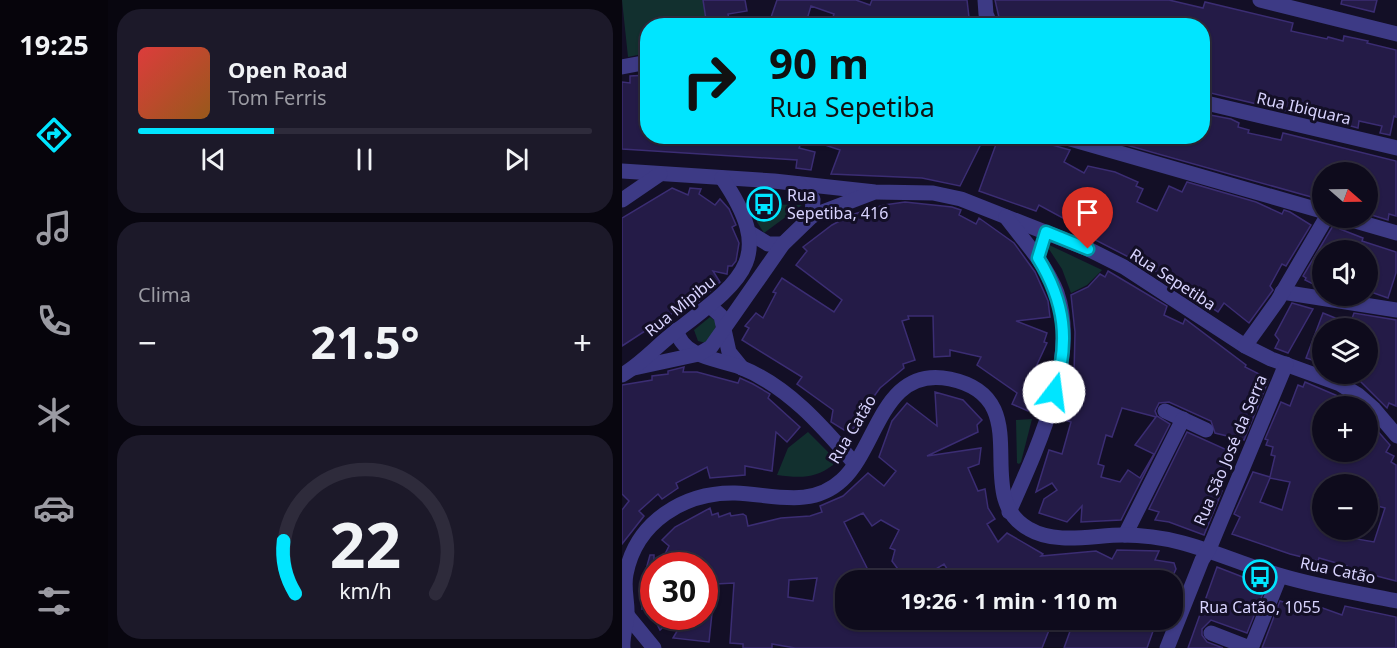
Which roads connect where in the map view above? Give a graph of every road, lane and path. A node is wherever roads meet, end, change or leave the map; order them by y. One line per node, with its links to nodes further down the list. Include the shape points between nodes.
1 (985, 0): 3 (street)
2 (1260, 0): 4 (street)
3 (988, 18)
4 (1396, 34)
5 (640, 64): 6 (street)
6 (622, 67)
7 (1210, 104): 9 (street, Rua Ibiquara)
8 (1088, 144): 16 (street)
9 (1396, 148)
10 (622, 171): 11 (street, Rua Sepetiba)
11 (660, 174): 12 (street, Rua Sepetiba); 15 (street)
12 (722, 178): 13 (street, Rua Sepetiba); 23 (street, via 745,216)
13 (799, 184): 14 (street, Rua Sepetiba); 18 (street, via 813,199)
14 (875, 192): 17 (street, Rua Sepetiba, via 933,193); 18 (street)
15 (622, 200)
16 (1312, 208)
17 (1004, 215): 19 (street, Rua Sepetiba); 25 (street)
18 (812, 216): 26 (street)
19 (1019, 222): 22 (street, Rua Sepetiba); 25 (street)
20 (1320, 228): 30 (street)
21 (1378, 228): 24 (street)
22 (1046, 232): 27 (street); 35 (street, Rua Sepetiba, via 1124,267)
23 (750, 233): 26 (street, via 768,244); 28 (street, Rua Mipibu)
24 (1396, 233)
25 (1022, 238): 27 (street)
26 (782, 244): 29 (street)
27 (1038, 258): 45 (street, via 1062,312 1064,355 1038,442)
28 (745, 268): 29 (street); 31 (street, Rua Mipibu, via 732,288)
29 (761, 274): 34 (street)
30 (1282, 292): 32 (street); 35 (street)
31 (710, 306): 33 (street, Rua Mipibu); 34 (street, via 721,316)
32 (1396, 310)
33 (676, 330): 36 (street, via 682,344); 39 (street, Rua Mipibu)
34 (724, 330): 36 (street, via 711,347); 38 (street, via 729,352)
35 (1245, 346): 37 (street, Rua Sepetiba)
36 (699, 354): 38 (street); 39 (street, Rua Mipibu)
37 (1286, 364): 43 (street, Rua Sepetiba, via 1358,395); 47 (street, Rua São José da Serra)
38 (742, 368): 44 (street, via 798,402)
39 (628, 372)
40 (1165, 411): 41 (street)
41 (1183, 419): 42 (street); 46 (street)
42 (1207, 430)
43 (1396, 436)
44 (855, 464): 45 (street, Rua Catão, via 890,400 903,389 931,379 957,381 981,394 998,420 1002,437 1000,480); 50 (street, Rua Catão, via 841,482 815,495 797,499 734,493 709,495 683,502 658,517 642,535 630,558 624,588)
45 (1009, 512): 46 (street, Rua Catão, via 1020,524 1050,536)
46 (1125, 535): 47 (street, Rua Catão, via 1172,539)
47 (1209, 549): 48 (street, Rua Catão); 54 (street, Rua São José da Serra, via 1201,560)
48 (1280, 576): 49 (street, Rua Catão); 51 (street, via 1252,646)
49 (1396, 601)
50 (625, 615): 52 (street, Rua Catão); 53 (street)
51 (1211, 633)
52 (623, 648)
53 (654, 648)
54 (1167, 648)

